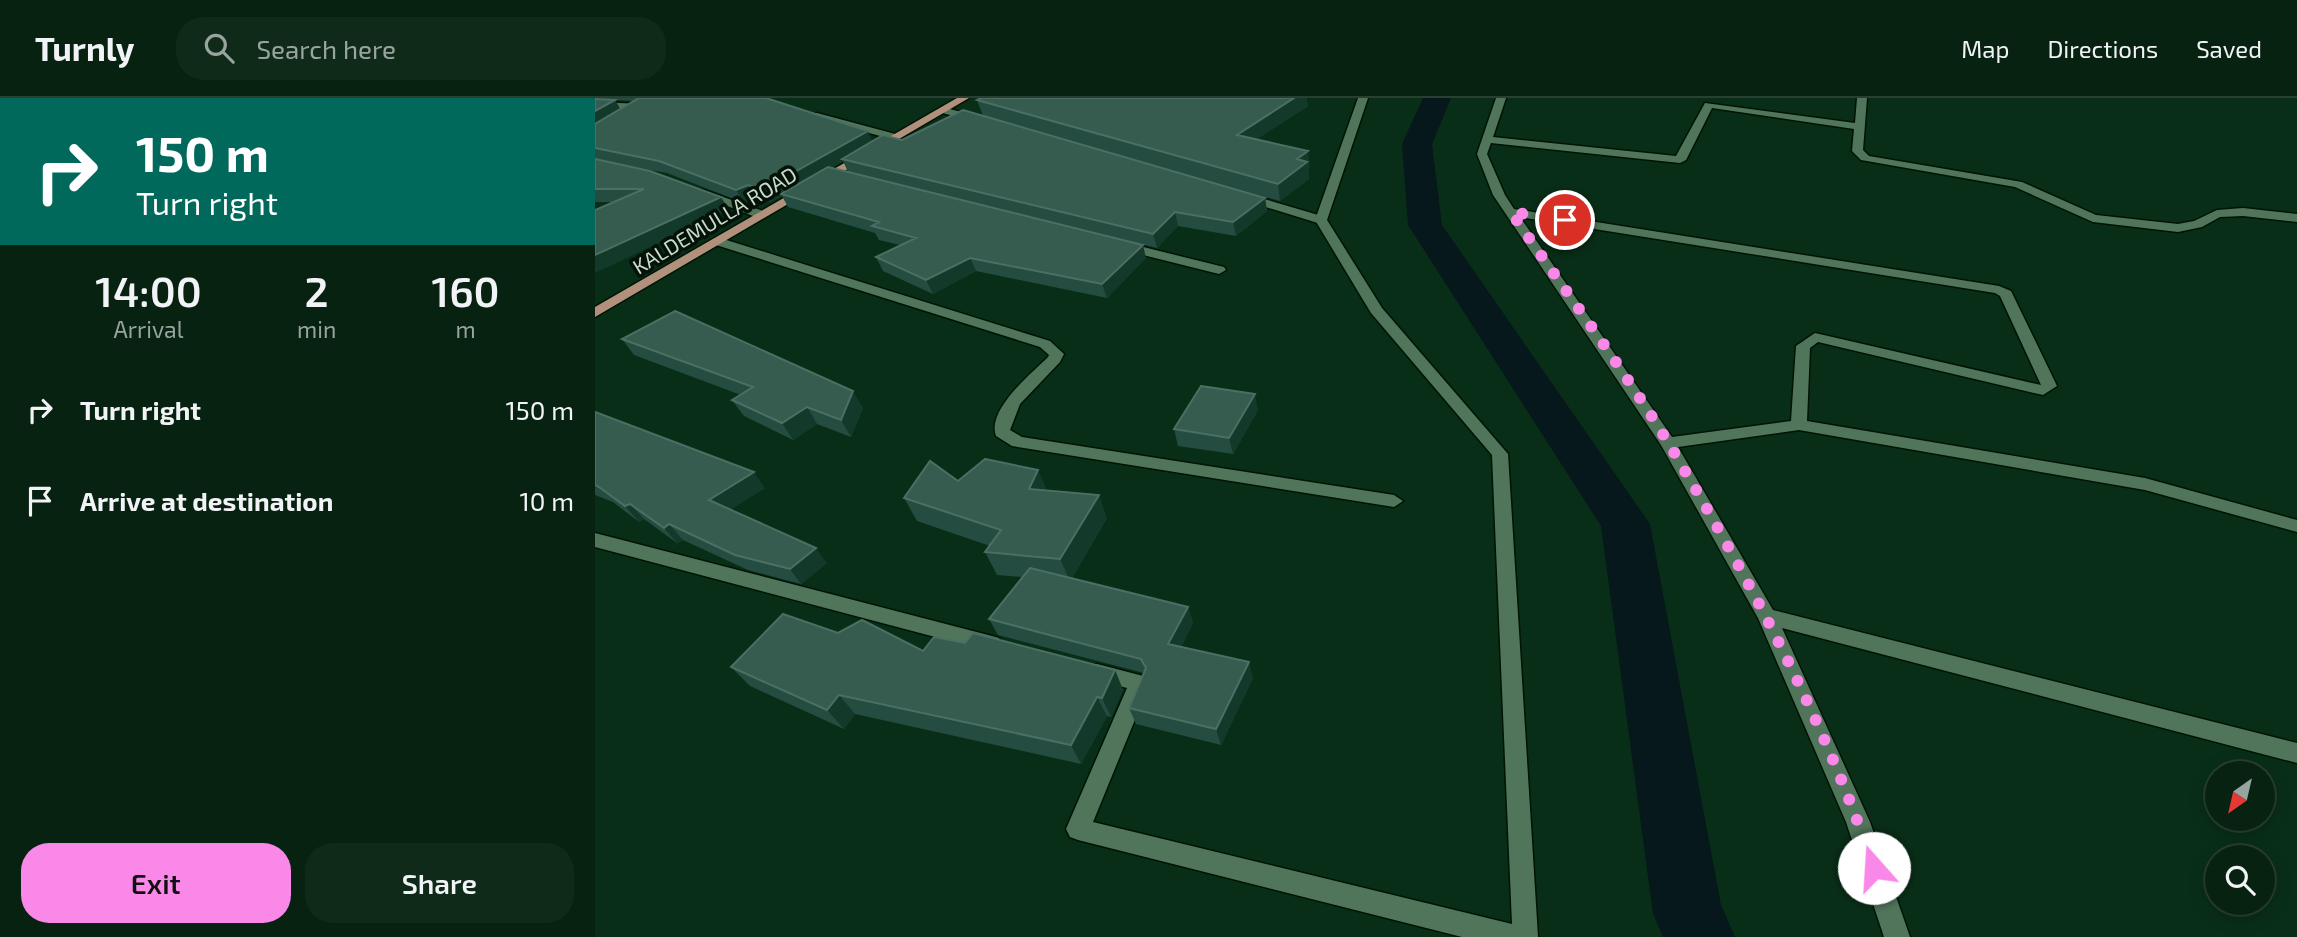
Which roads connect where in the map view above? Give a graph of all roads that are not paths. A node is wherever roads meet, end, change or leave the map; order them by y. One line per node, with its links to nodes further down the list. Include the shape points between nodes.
1 (964, 98): 6 (main road, KALDEMULLA ROAD)
2 (1363, 98): 20 (street)
3 (1501, 98): 12 (street)
4 (1862, 98): 10 (street)
5 (595, 105): 8 (street, via 647,105)
6 (943, 110): 9 (street); 11 (main road, KALDEMULLA ROAD)
7 (806, 113): 11 (street)
8 (624, 119)
9 (990, 124)
10 (1860, 127): 12 (street, via 1709,105 1680,160); 19 (street, via 1857,151 1865,158 2018,184 2093,218 2178,228 2217,214)
11 (894, 137): 13 (main road, KALDEMULLA ROAD)
12 (1486, 139): 17 (street, via 1482,155)
13 (833, 174): 14 (street); 18 (main road, KALDEMULLA ROAD)
14 (859, 180)
15 (687, 187): 18 (street)
16 (1229, 193): 20 (street)
17 (1511, 212): 25 (street, via 1999,290 2006,294 2049,386 2043,390 1815,337 1803,346); 26 (street)
18 (762, 215): 21 (main road, KALDEMULLA ROAD)
19 (2297, 218)
20 (1321, 220): 35 (street, via 1376,310 1500,454)
21 (720, 242): 24 (main road, KALDEMULLA ROAD); 27 (street, via 1045,344 1057,355 1055,359 1002,420 1002,432 1019,442)
22 (1105, 242): 23 (street)
23 (1219, 270)
24 (595, 313)
25 (1799, 425): 26 (street); 28 (street, via 2145,484)
26 (1668, 443): 30 (street)
27 (1394, 501)
28 (2297, 526)
29 (595, 540): 31 (street)
30 (1767, 616): 33 (street); 36 (street, via 1858,822)
31 (1007, 648)
32 (1074, 666): 34 (street, via 1140,683 1078,829)
33 (2297, 753)
34 (1512, 937)
35 (1525, 937)
36 (1897, 937)

